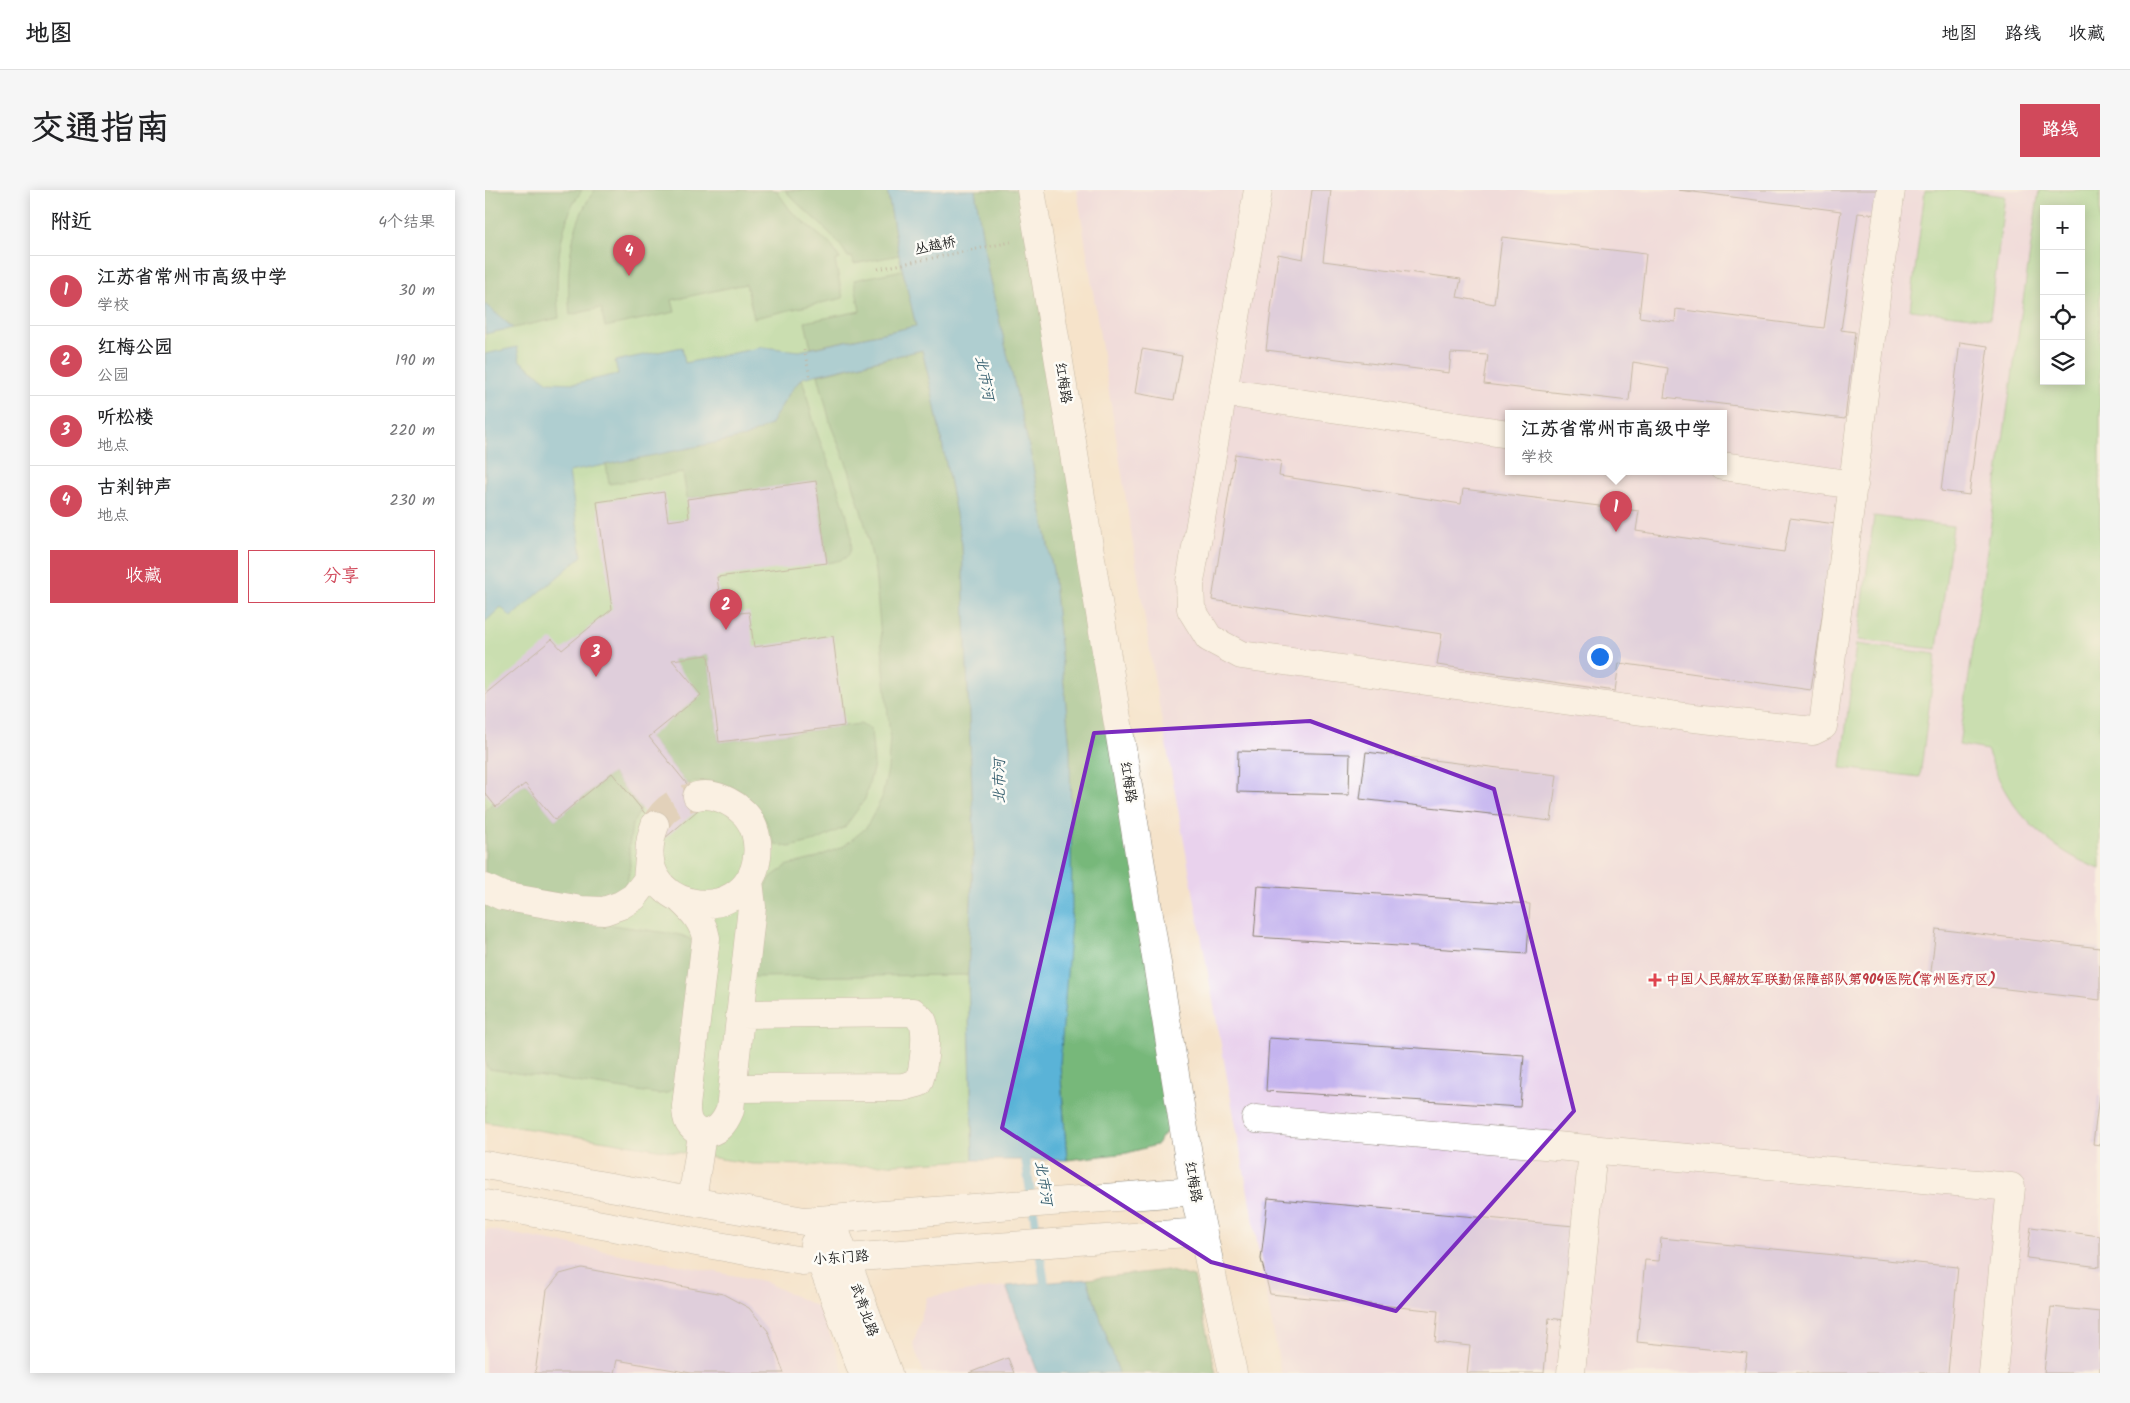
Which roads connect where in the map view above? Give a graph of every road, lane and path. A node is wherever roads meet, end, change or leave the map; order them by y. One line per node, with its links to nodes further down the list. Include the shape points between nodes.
1 (1031, 190): 25 (street, 红梅路)
2 (1258, 190): 8 (street)
3 (1891, 190): 11 (street)
4 (996, 245): 5 (path, 丛越桥)
5 (879, 269)
6 (804, 350): 7 (path)
7 (810, 376)
8 (1223, 392): 9 (street); 11 (street, via 1190,582 1191,610 1209,638 1241,655 1685,717 1813,731 1823,726)
9 (1505, 433)
10 (1727, 467): 11 (street)
11 (1854, 485)
12 (697, 796): 15 (street, via 718,797 733,804 755,830 756,864)
13 (655, 825): 14 (street, via 649,840)
14 (649, 858): 17 (street, via 655,876); 18 (street, via 647,880)
15 (749, 880): 17 (street, via 737,893 720,902 701,905); 19 (street, via 752,907)
16 (485, 888): 18 (street, via 501,896 604,911)
17 (674, 896): 18 (street, via 653,891); 22 (street, via 698,917 706,938 686,1106 686,1118 691,1128)
18 (634, 897)
19 (740, 1014): 20 (street); 20 (street, via 913,1012 923,1021 925,1030 923,1075 918,1083 903,1086)
20 (733, 1088): 22 (street, via 725,1123 713,1133)
21 (1256, 1119): 23 (street)
22 (702, 1134): 26 (street)
23 (1593, 1150): 35 (street); 36 (street, via 2011,1187)
24 (485, 1165): 26 (street)
25 (1194, 1192): 28 (street); 30 (street, 红梅路)
26 (692, 1201): 29 (street)
27 (485, 1204): 31 (street, 小东门路, via 802,1261)
28 (831, 1219): 29 (street); 31 (street, 武青北路)
29 (804, 1221): 31 (street, 武青北路)
30 (1201, 1232): 31 (street, 小东门路); 34 (street, 红梅路)
31 (833, 1259): 32 (street, 武青北路); 33 (street, 武青北路)
32 (863, 1373)
33 (888, 1373)
34 (1233, 1373)
35 (1571, 1373)
36 (1993, 1373)

